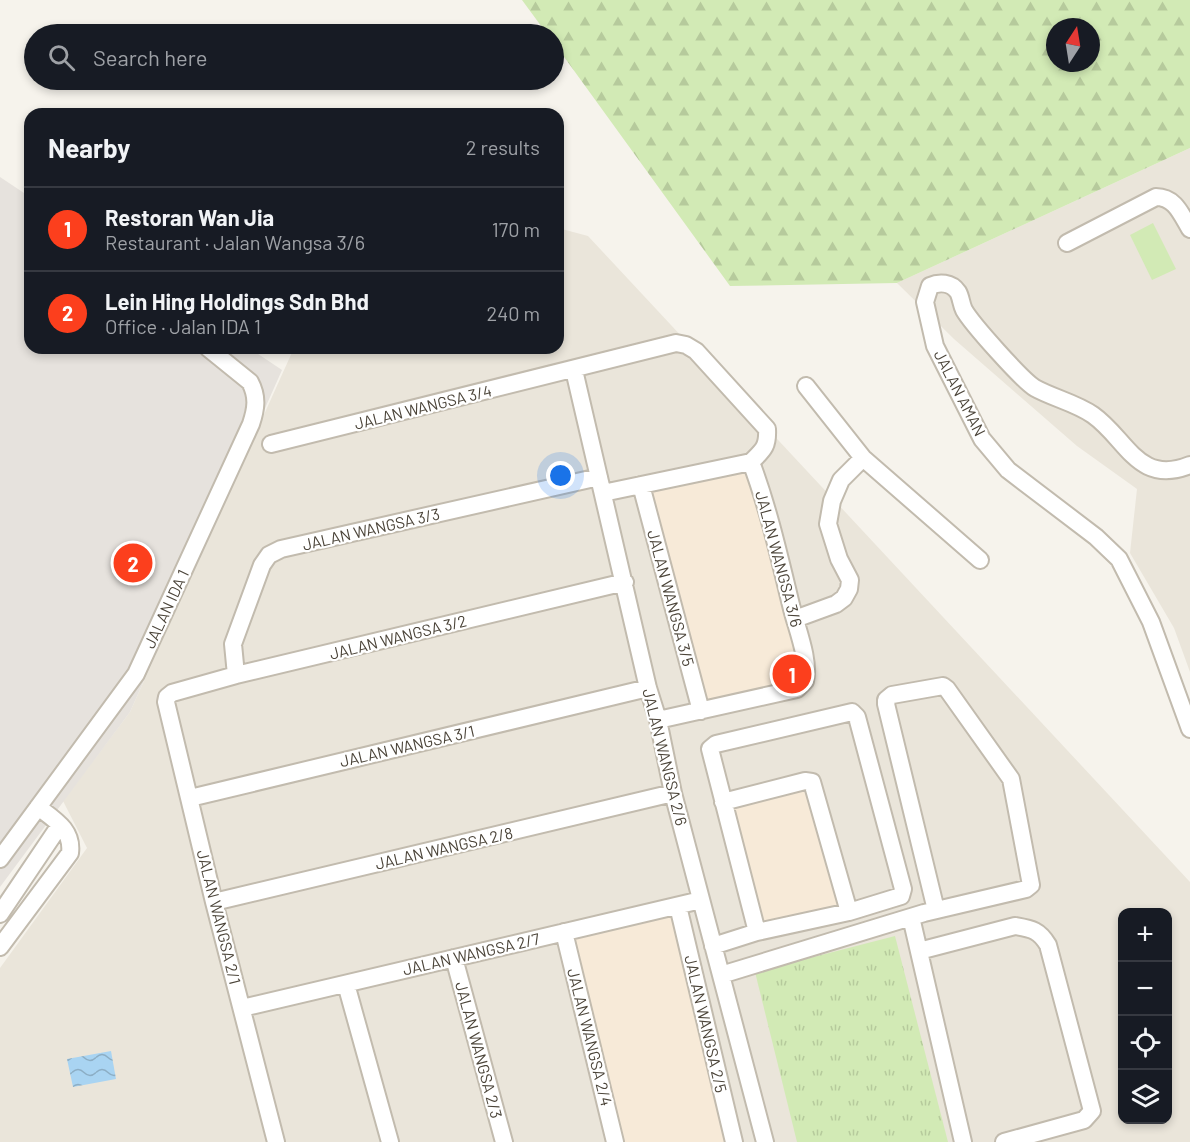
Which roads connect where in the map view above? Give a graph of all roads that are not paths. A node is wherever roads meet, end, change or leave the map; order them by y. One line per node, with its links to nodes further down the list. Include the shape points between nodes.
1 (1190, 229): 2 (street, via 1174,203 1156,197)
2 (1067, 243)
3 (215, 354): 24 (street, JALAN IDA 1, via 250,382 256,409 136,674)
4 (574, 370): 6 (street, JALAN WANGSA 3/4); 8 (street, JALAN WANGSA 3/4, via 663,345 686,345 704,358 767,429 768,441); 10 (street, JALAN WANGSA 2/6)
5 (806, 386): 7 (street)
6 (271, 444)
7 (863, 458): 12 (street); 14 (street, via 841,480 828,524 850,580 849,589 836,604)
8 (751, 462): 11 (street); 14 (street, JALAN WANGSA 3/6)
9 (1190, 465): 20 (street, JALAN AMAN, via 1164,471 1142,464 1093,415 1032,387 984,337 952,286 930,286 925,302 935,346 982,439 1008,470 1096,537 1119,560 1151,622)
10 (601, 485): 11 (street); 13 (street, JALAN WANGSA 2/6); 15 (street, JALAN WANGSA 3/3, via 281,549 269,555 233,644)
11 (641, 485): 18 (street, JALAN WANGSA 3/5)
12 (980, 560)
13 (625, 582): 15 (street, JALAN WANGSA 3/2); 16 (street, JALAN WANGSA 2/6)
14 (795, 619): 18 (street, JALAN WANGSA 3/6, via 807,669 802,686)
15 (236, 675): 17 (street, JALAN WANGSA 3/2)
16 (648, 688): 19 (street, JALAN WANGSA 2/6); 22 (street, JALAN WANGSA 3/1)
17 (172, 693): 22 (street, JALAN WANGSA 2/1, via 166,702)
18 (701, 711): 19 (street, JALAN WANGSA 3/6)
19 (658, 720): 21 (street, JALAN WANGSA 2/6)
20 (1190, 729)
21 (673, 793): 27 (street, JALAN WANGSA 2/6); 28 (street, JALAN WANGSA 2/8)
22 (189, 798): 28 (street, JALAN WANGSA 2/1)
23 (723, 802): 31 (street, via 805,781 812,783); 31 (street, via 710,752 712,745 848,712 855,714 903,893 898,898); 35 (street)
24 (38, 807): 25 (street); 26 (street, JALAN IDA 1)
25 (60, 825): 32 (street); 37 (street, via 69,836 70,853)
26 (0, 860)
27 (701, 900): 29 (street, JALAN WANGSA 2/7); 36 (street, JALAN WANGSA 2/6)
28 (214, 902): 42 (street, JALAN WANGSA 2/1)
29 (678, 906): 34 (street, JALAN WANGSA 2/7); 47 (street, JALAN WANGSA 2/5)
30 (936, 910): 30 (street, via 886,700 892,695 943,686 1011,779 1031,885); 33 (street)
31 (849, 912): 35 (street)
32 (0, 914)
33 (911, 917): 38 (street); 40 (street)
34 (564, 932): 39 (street, JALAN WANGSA 2/7); 46 (street, JALAN WANGSA 2/4)
35 (757, 933): 36 (street)
36 (713, 946): 40 (street, JALAN WANGSA 2/6)
37 (0, 947)
38 (919, 951): 49 (street); 50 (street, via 1015,926 1031,928 1048,945 1092,1111 1084,1120)
39 (454, 958): 41 (street, JALAN WANGSA 2/7); 45 (street, JALAN WANGSA 2/3)
40 (721, 975): 48 (street, JALAN WANGSA 2/6)
41 (346, 984): 42 (street, JALAN WANGSA 2/7); 44 (street)
42 (242, 1008): 43 (street, JALAN WANGSA 2/1)
43 (276, 1142)
44 (390, 1142)
45 (504, 1142)
46 (615, 1142)
47 (734, 1142)
48 (765, 1142)
49 (963, 1142)
50 (1004, 1142)

